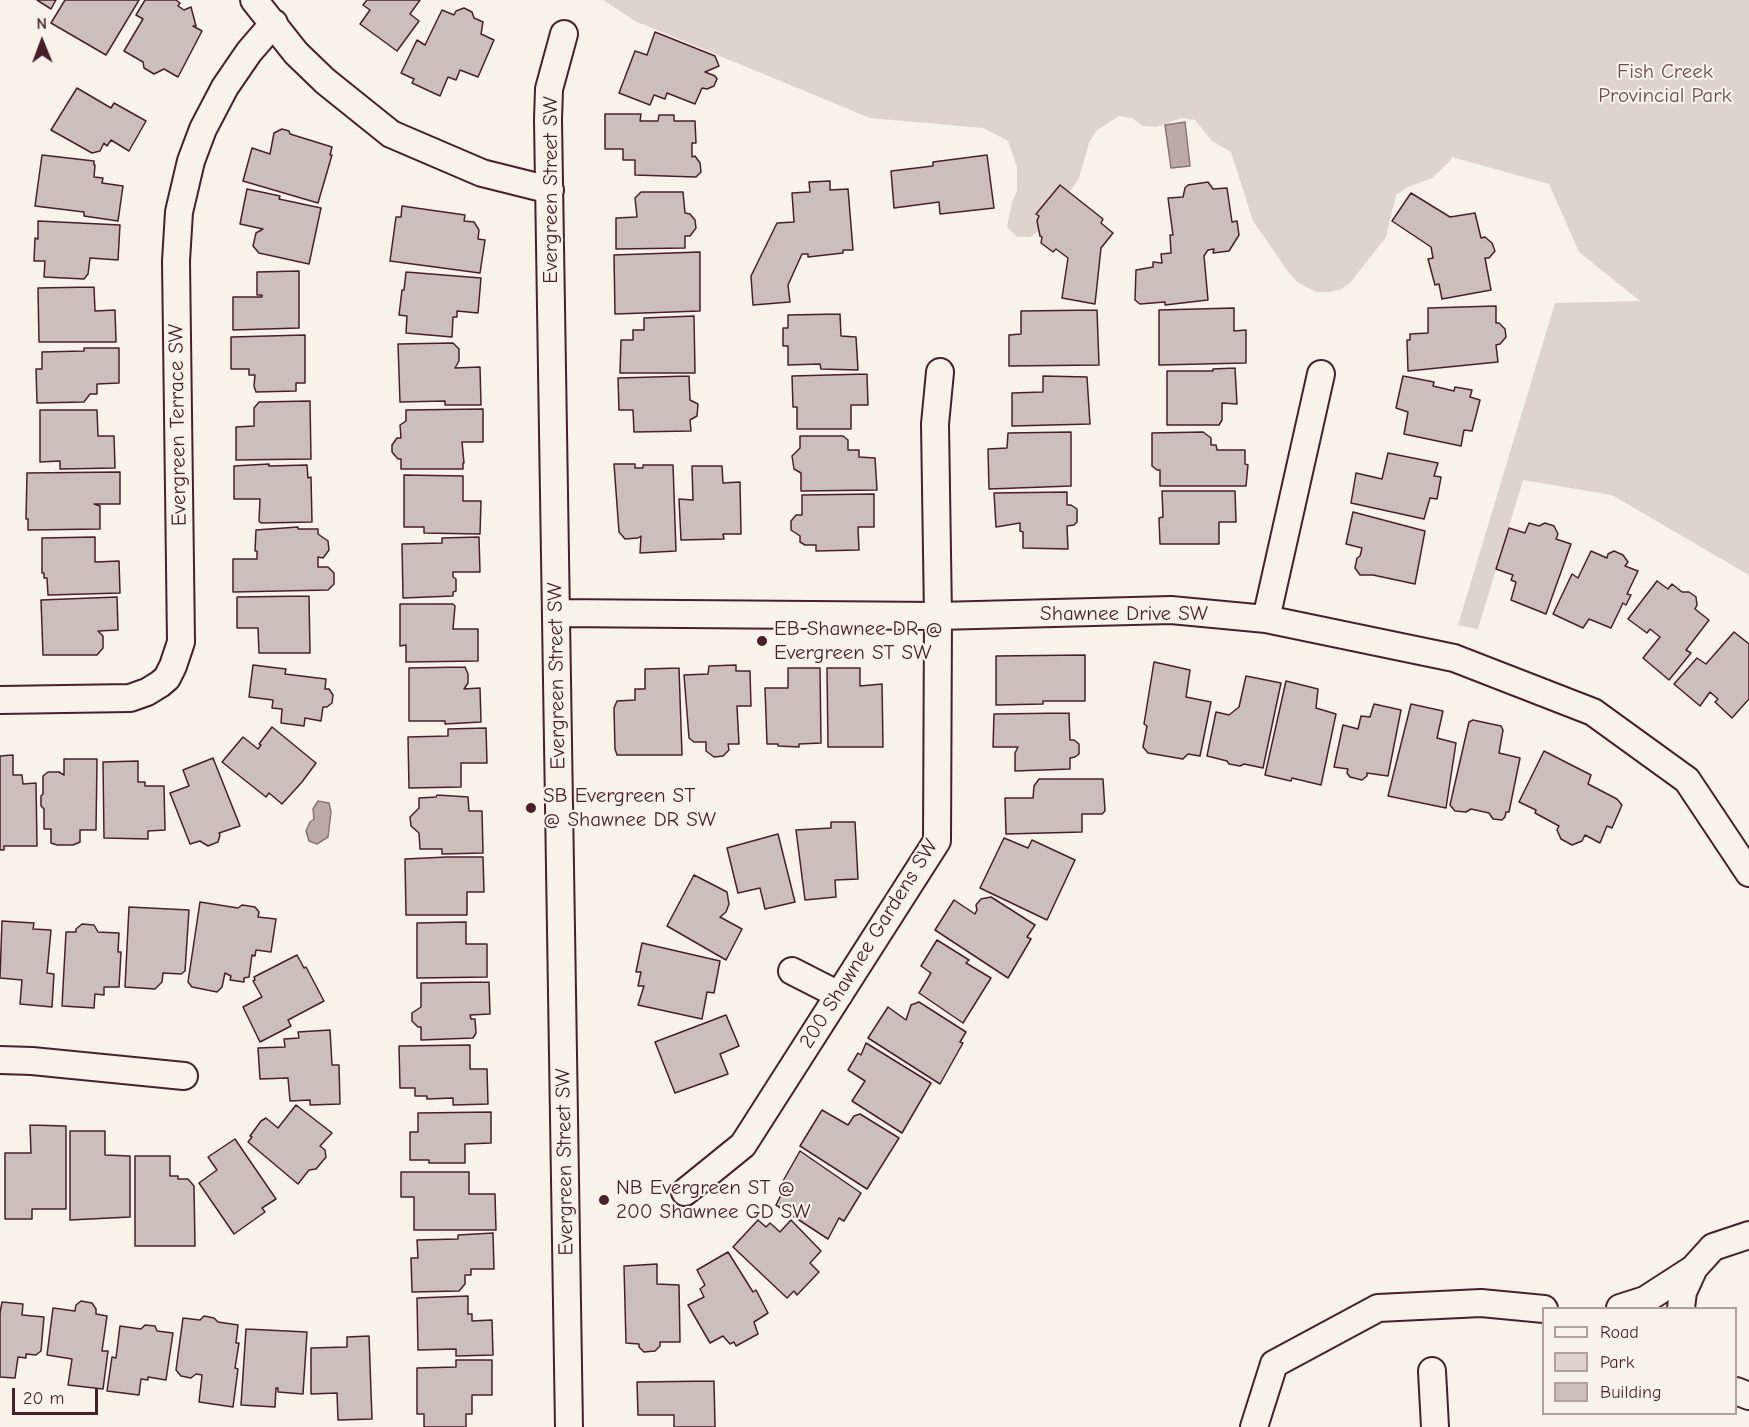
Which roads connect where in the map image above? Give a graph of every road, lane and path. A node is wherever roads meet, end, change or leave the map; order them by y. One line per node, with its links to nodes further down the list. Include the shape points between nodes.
1 (255, 0): 2 (street)
2 (274, 23): 4 (street, via 296,53 325,81 391,134 482,173); 10 (street, Evergreen Terrace SW, via 231,78 203,129 179,212 176,261 181,642 173,666 160,684 130,698)
3 (564, 34): 4 (street, Evergreen Street SW, via 549,89)
4 (550, 190): 7 (street, Evergreen Street SW)
5 (940, 372): 8 (street, 200 Shawnee Gardens SW, via 935,424)
6 (1321, 374): 9 (street)
7 (556, 613): 8 (street, Shawnee Drive SW); 23 (street, Evergreen Street SW)
8 (938, 616): 9 (street, Shawnee Drive SW, via 1171,610); 13 (street, 200 Shawnee Gardens SW, via 937,841)
9 (1266, 618): 11 (street, Shawnee Drive SW, via 1454,658 1593,712 1687,780)
10 (0, 700)
11 (1749, 873)
12 (792, 971): 13 (street)
13 (839, 995): 16 (street, 200 Shawnee Gardens SW, via 743,1145)
14 (0, 1060): 15 (street)
15 (183, 1076)
16 (686, 1192)
17 (1749, 1235): 18 (street, via 1713,1246)
18 (1694, 1268): 19 (street, via 1645,1300); 20 (street)
19 (1623, 1307)
20 (1681, 1307)
21 (1542, 1309): 24 (street, via 1481,1303 1378,1308 1274,1364)
22 (1432, 1371): 25 (street)
23 (569, 1427)
24 (1254, 1427)
25 (1435, 1427)

